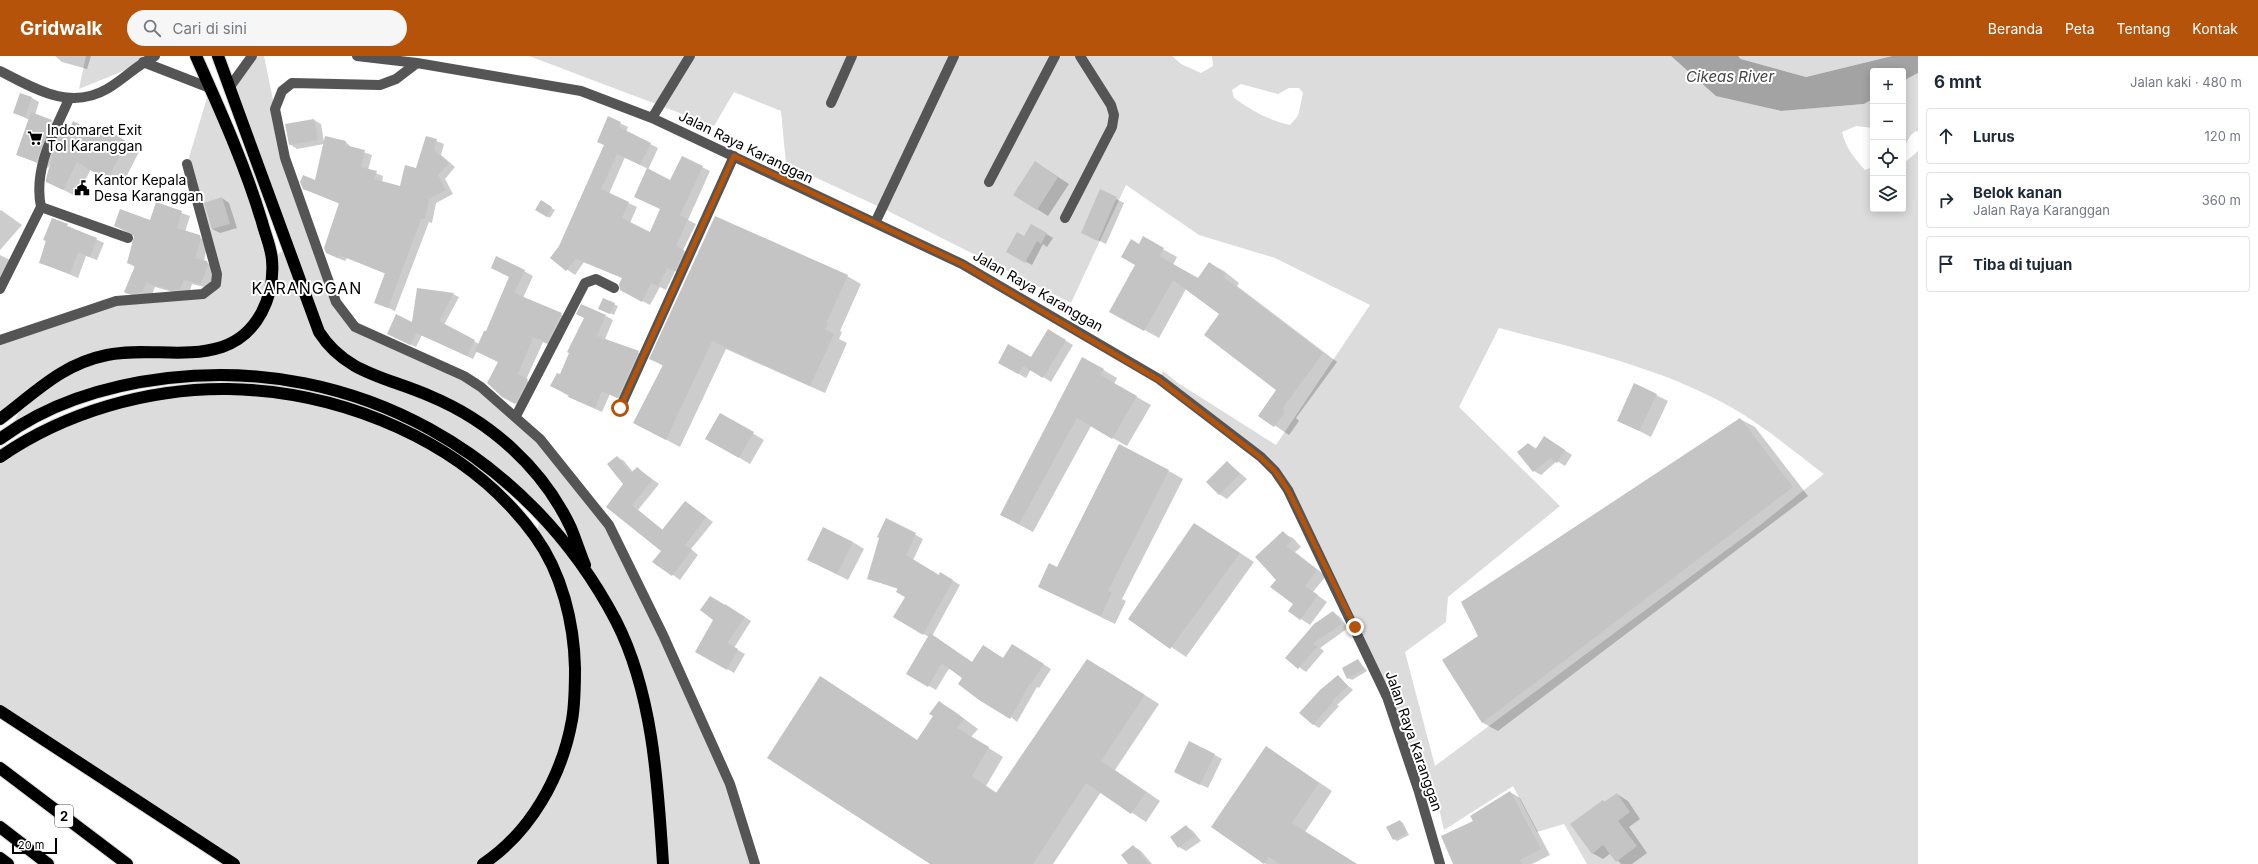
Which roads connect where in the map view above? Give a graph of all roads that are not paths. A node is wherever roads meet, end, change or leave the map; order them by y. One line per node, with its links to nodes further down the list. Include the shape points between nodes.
1 (155, 56): 11 (street)
2 (196, 56): 14 (highway)
3 (218, 56): 15 (highway)
4 (252, 56): 15 (street)
5 (357, 56): 12 (street, Jalan Raya Karanggan)
6 (690, 56): 18 (street)
7 (852, 56): 17 (street)
8 (954, 56): 24 (street)
9 (1055, 56): 21 (street)
10 (1080, 56): 23 (street, via 1111,105 1114,115 1112,126)
11 (143, 62): 14 (street); 16 (street, via 106,89 86,97)
12 (417, 64): 18 (street, Jalan Raya Karanggan, via 581,91); 30 (street, via 396,79 380,85 292,83 282,91 275,109 285,158 336,302 355,327 464,376)
13 (0, 71): 16 (street, via 44,93)
14 (210, 88): 31 (highway, via 254,197 272,258 272,275 260,317 249,331 221,347 200,351 108,354 83,362 58,373)
15 (229, 88): 34 (highway, via 297,266 319,332 326,342 346,362 430,396 464,413 510,445 552,495 571,528)
16 (69, 99): 22 (street, via 39,173)
17 (831, 103)
18 (652, 118): 19 (street, Jalan Raya Karanggan)
19 (734, 156): 24 (street, Jalan Raya Karanggan); 29 (street)
20 (186, 164): 28 (street, via 218,274 216,284 203,294 116,301)
21 (989, 182)
22 (40, 207): 25 (street); 27 (street)
23 (1065, 218)
24 (875, 223): 46 (street, Jalan Raya Karanggan, via 962,264 1159,380 1275,471 1298,507 1387,697 1420,792)
25 (128, 238)
26 (614, 288): 30 (street, via 596,279 585,283)
27 (0, 290)
28 (0, 340)
29 (620, 408)
30 (516, 416): 45 (street, via 540,439 609,524 663,635 730,784)
31 (0, 419)
32 (0, 439): 34 (highway, via 47,411 105,390 141,382 202,375 253,376 303,383 347,393 402,414 438,433 476,458 507,482 541,514)
33 (0, 457): 43 (highway, via 20,443 68,420 122,402 174,392 227,389 270,392 314,400 366,414 412,434 450,456 491,486 536,536 564,598 574,640 576,702 568,744 549,789 523,828)
34 (590, 577): 44 (highway, via 617,623 638,681 658,782)
35 (0, 711): 42 (highway)
36 (0, 768): 41 (highway, 2)
37 (0, 827): 40 (highway)
38 (0, 858): 39 (highway)
39 (8, 864)
40 (48, 864)
41 (127, 864)
42 (234, 864)
43 (483, 864)
44 (663, 864)
45 (755, 864)
46 (1440, 864)

